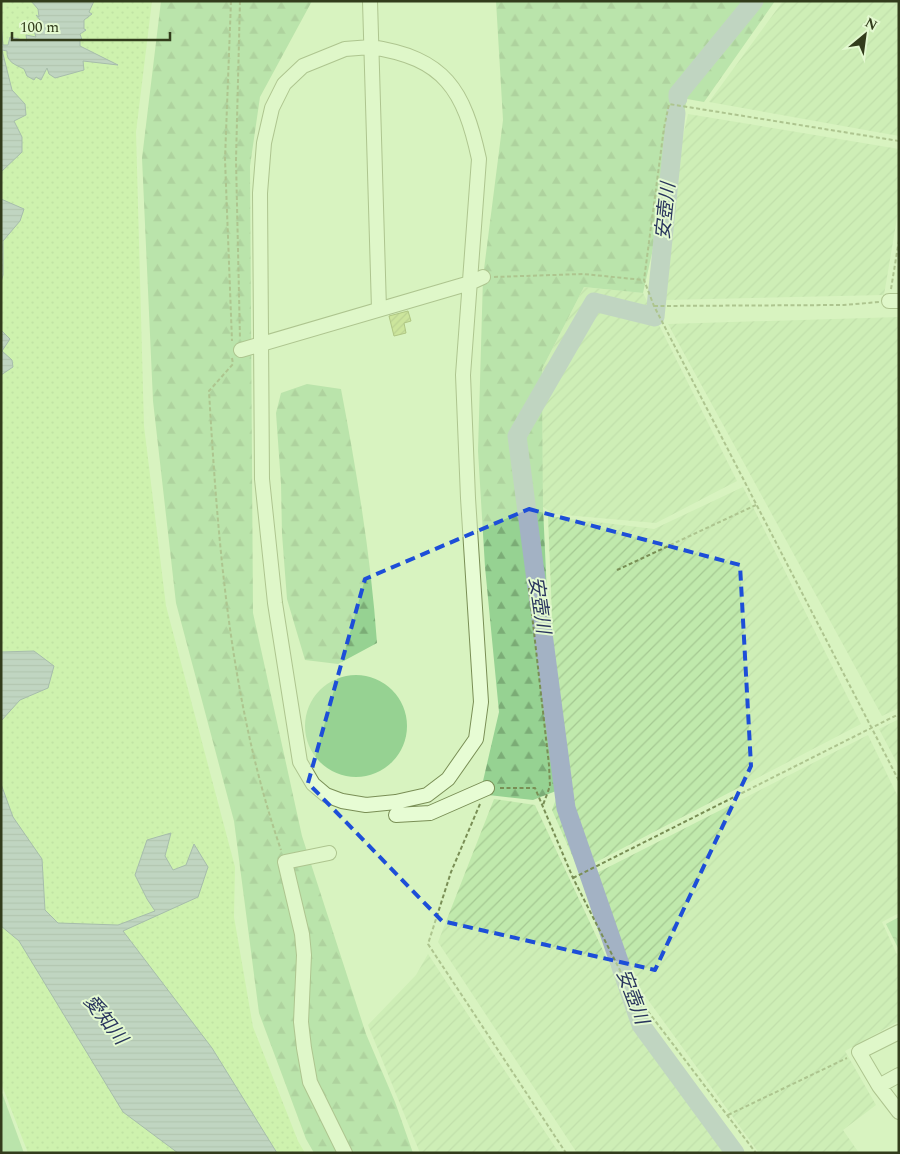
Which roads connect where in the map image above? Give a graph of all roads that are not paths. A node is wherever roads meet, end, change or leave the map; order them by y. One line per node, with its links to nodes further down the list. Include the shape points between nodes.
1 (370, 1): 2 (street)
2 (371, 47): 3 (street, via 394,50 439,72 464,104 479,159); 4 (street); 5 (street, via 345,49 303,66 284,84 272,108 264,143 260,193)
3 (477, 280): 4 (street); 5 (street, via 464,375 481,702 476,739 448,779 427,795 366,805 342,801 326,795 313,784 300,762 275,603 262,478)
4 (379, 309): 5 (street)
5 (260, 344): 6 (street)
6 (235, 349)
7 (487, 788): 8 (street, via 430,813)
8 (396, 815)
9 (329, 853): 14 (street, via 284,862 302,934 301,1022 310,1082)
10 (899, 1032): 12 (street, via 859,1052)
11 (899, 1075): 12 (street)
12 (879, 1086): 13 (street)
13 (899, 1112)
14 (345, 1153)

